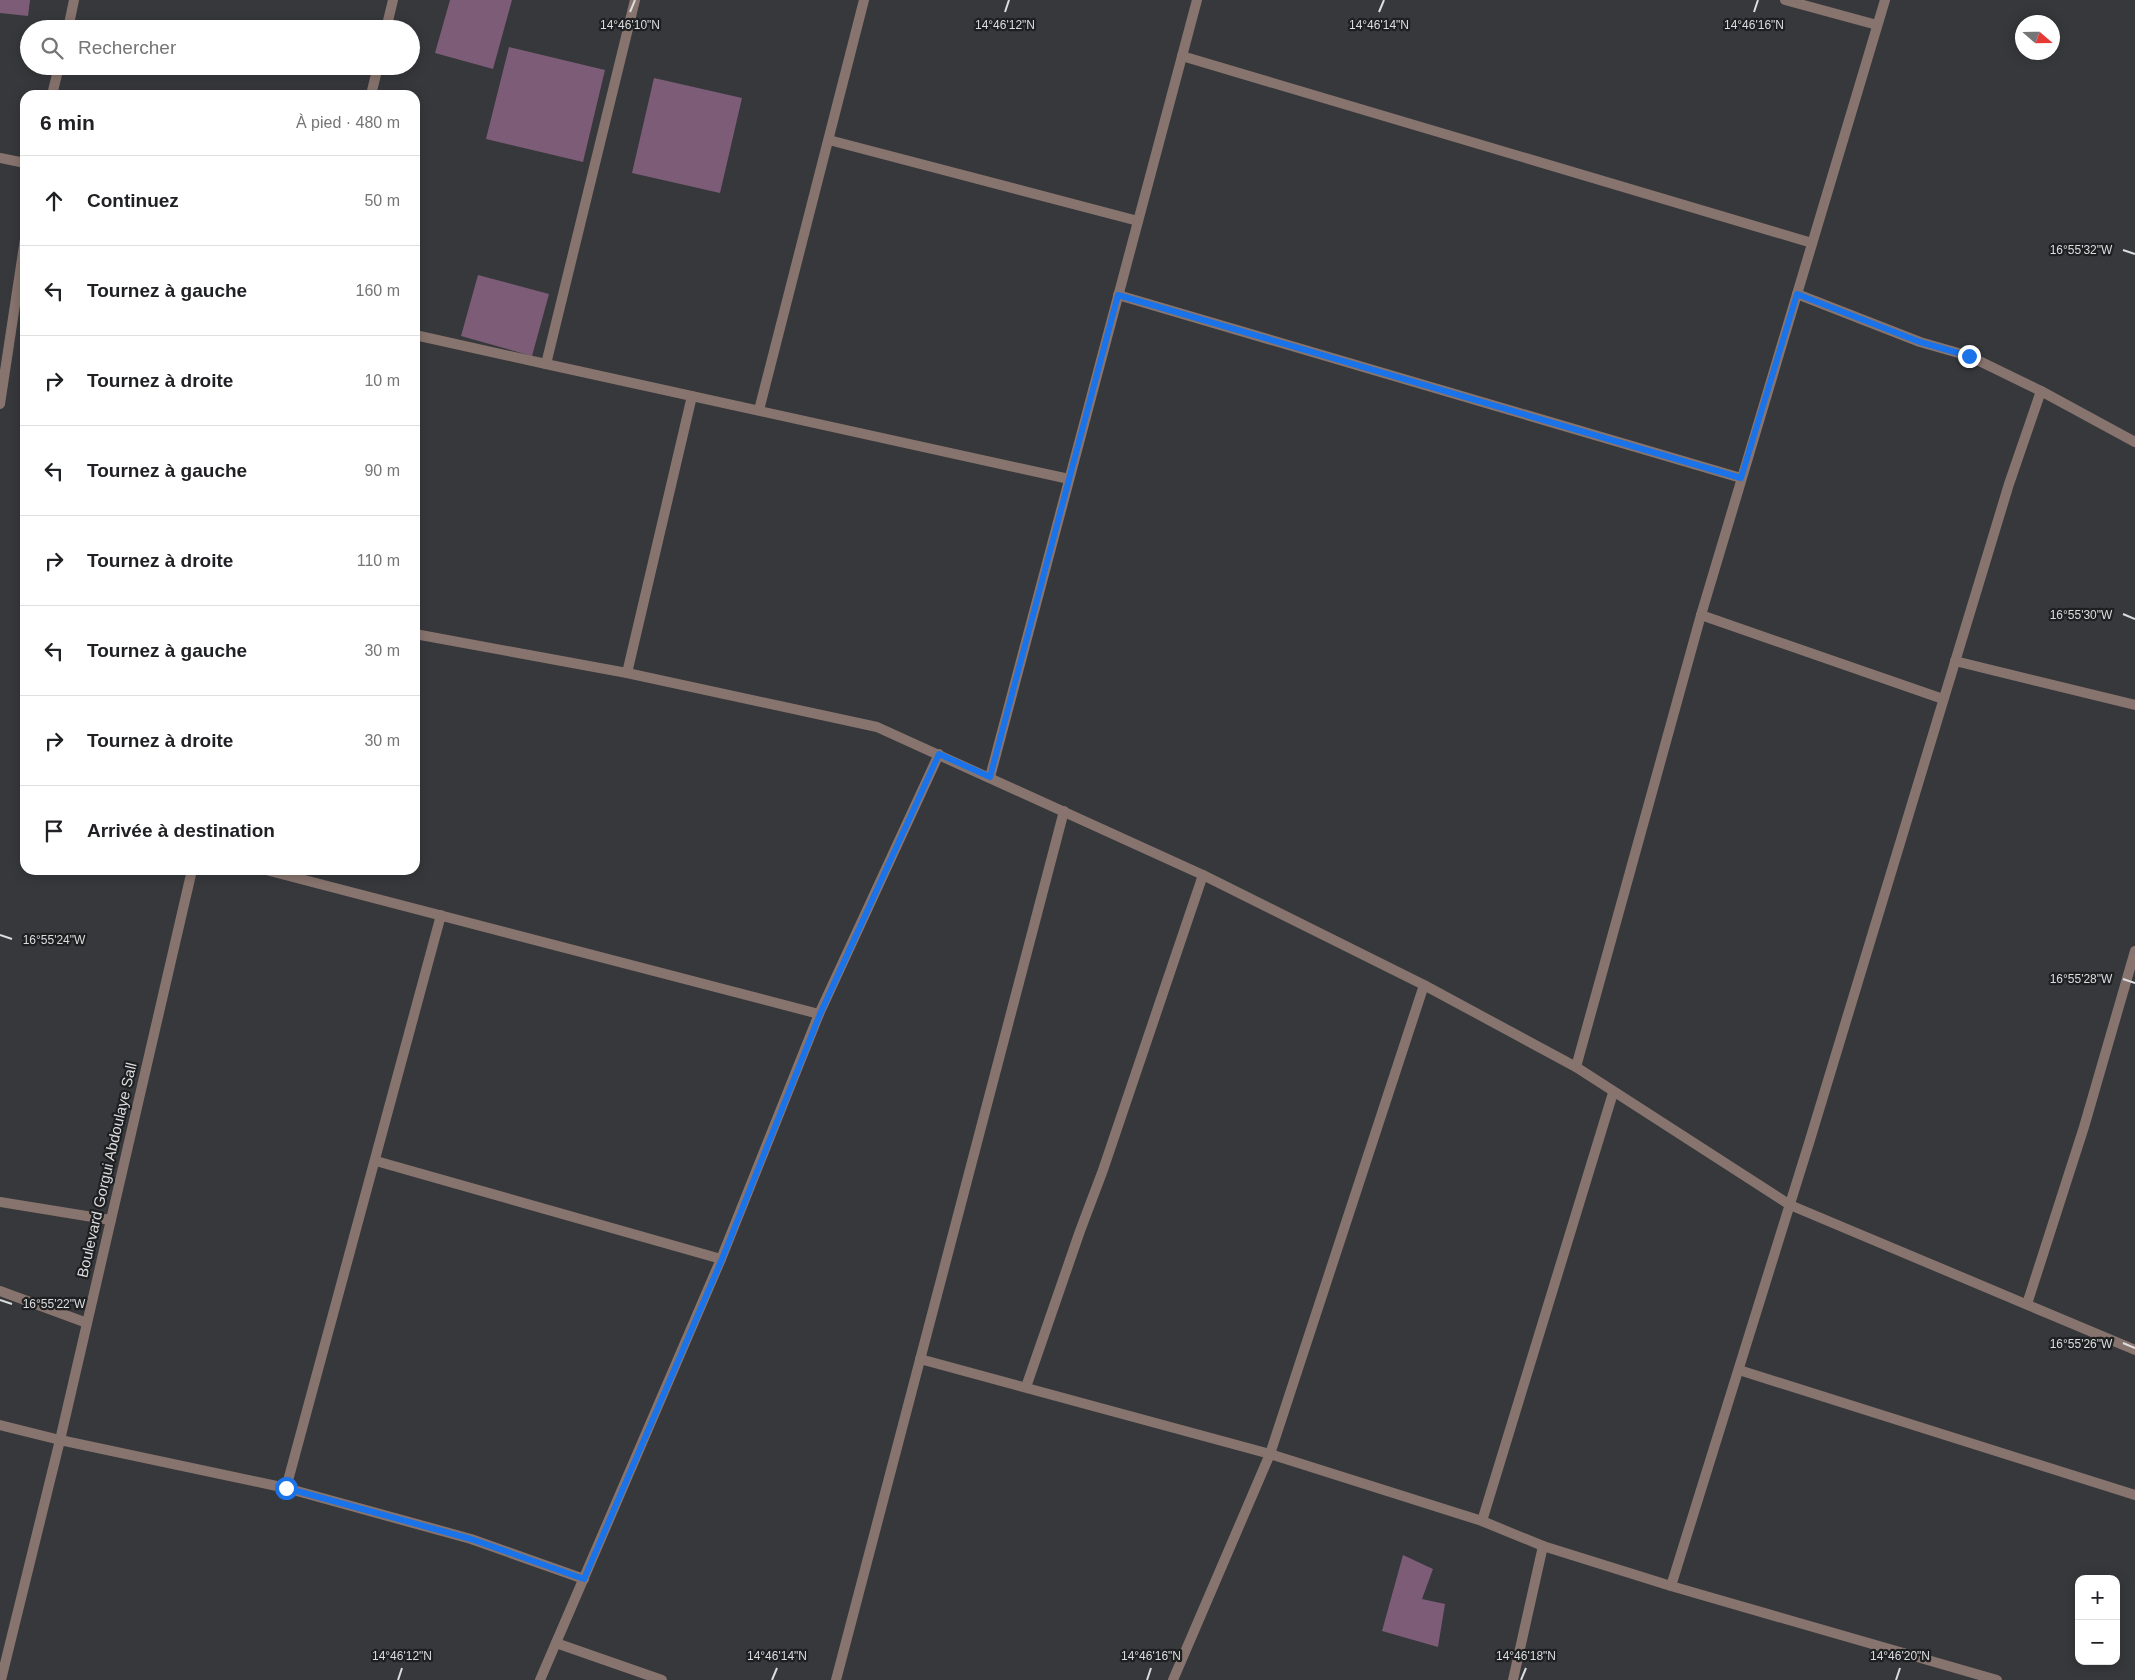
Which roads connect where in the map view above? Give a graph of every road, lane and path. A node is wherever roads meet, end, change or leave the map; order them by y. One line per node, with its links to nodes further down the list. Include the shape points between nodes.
1 (74, 0): 8 (street)
2 (393, 0): 9 (street)
3 (635, 0): 25 (street)
4 (864, 0): 16 (street)
5 (1196, 0): 11 (street)
6 (1785, 0): 10 (street)
7 (1884, 0): 10 (street)
8 (70, 20)
9 (388, 20)
10 (1877, 26): 20 (street)
11 (1182, 56): 19 (street); 20 (street)
12 (57, 75): 14 (street)
13 (376, 75): 15 (street)
14 (53, 90)
15 (372, 90)
16 (829, 140): 19 (street); 29 (street)
17 (0, 158): 18 (street)
18 (20, 162)
19 (1138, 222): 23 (street)
20 (1812, 243): 22 (street)
21 (20, 272): 28 (street)
22 (1797, 294): 26 (street, via 1920,342 1969,356); 31 (street)
23 (1118, 295): 31 (street); 32 (street)
24 (420, 336): 25 (street)
25 (546, 364): 27 (street)
26 (2041, 391): 30 (street); 35 (street)
27 (692, 396): 29 (street); 36 (street)
28 (0, 404)
29 (759, 410): 32 (street)
30 (2135, 442)
31 (1741, 478): 33 (street)
32 (1069, 479): 40 (street)
33 (1701, 616): 37 (street); 49 (street)
34 (420, 635): 36 (street)
35 (1955, 661): 37 (street); 38 (street)
36 (627, 673): 39 (street, via 877,727)
37 (1943, 699): 53 (street)
38 (2135, 705)
39 (939, 754): 40 (street); 48 (street)
40 (990, 777): 41 (street)
41 (1064, 811): 44 (street); 60 (street)
42 (191, 875): 54 (street, Boulevard Gorgui Abdoulaye Sall)
43 (285, 875): 45 (street)
44 (1203, 875): 47 (street); 62 (street)
45 (441, 916): 48 (street); 51 (street)
46 (2135, 951): 57 (street, via 2084,1127)
47 (1424, 985): 49 (street); 65 (street)
48 (820, 1014): 55 (street)
49 (1576, 1067): 50 (street)
50 (1613, 1093): 53 (street); 68 (street)
51 (376, 1161): 55 (street); 66 (street)
52 (0, 1202): 54 (street)
53 (1790, 1205): 57 (street); 61 (street)
54 (111, 1220): 58 (street, Boulevard Gorgui Abdoulaye Sall)
55 (722, 1259): 70 (street)
56 (0, 1291): 58 (street)
57 (2027, 1304): 59 (street)
58 (87, 1323): 64 (street, Boulevard Gorgui Abdoulaye Sall)
59 (2135, 1350)
60 (920, 1360): 62 (street); 76 (street)
61 (1739, 1370): 67 (street); 71 (street)
62 (1026, 1388): 65 (street)
63 (0, 1425): 64 (street)
64 (60, 1440): 66 (street); 73 (street, Boulevard Gorgui Abdoulaye Sall)
65 (1270, 1454): 68 (street); 77 (street)
66 (286, 1488): 70 (street, via 471,1539)
67 (2135, 1495)
68 (1482, 1521): 69 (street)
69 (1543, 1546): 71 (street); 78 (street)
70 (584, 1579): 72 (street)
71 (1671, 1586): 79 (street)
72 (556, 1643): 74 (street); 75 (street)
73 (0, 1680)
74 (540, 1680)
75 (662, 1680)
76 (836, 1680)
77 (1173, 1680)
78 (1513, 1680)
79 (1997, 1680)

